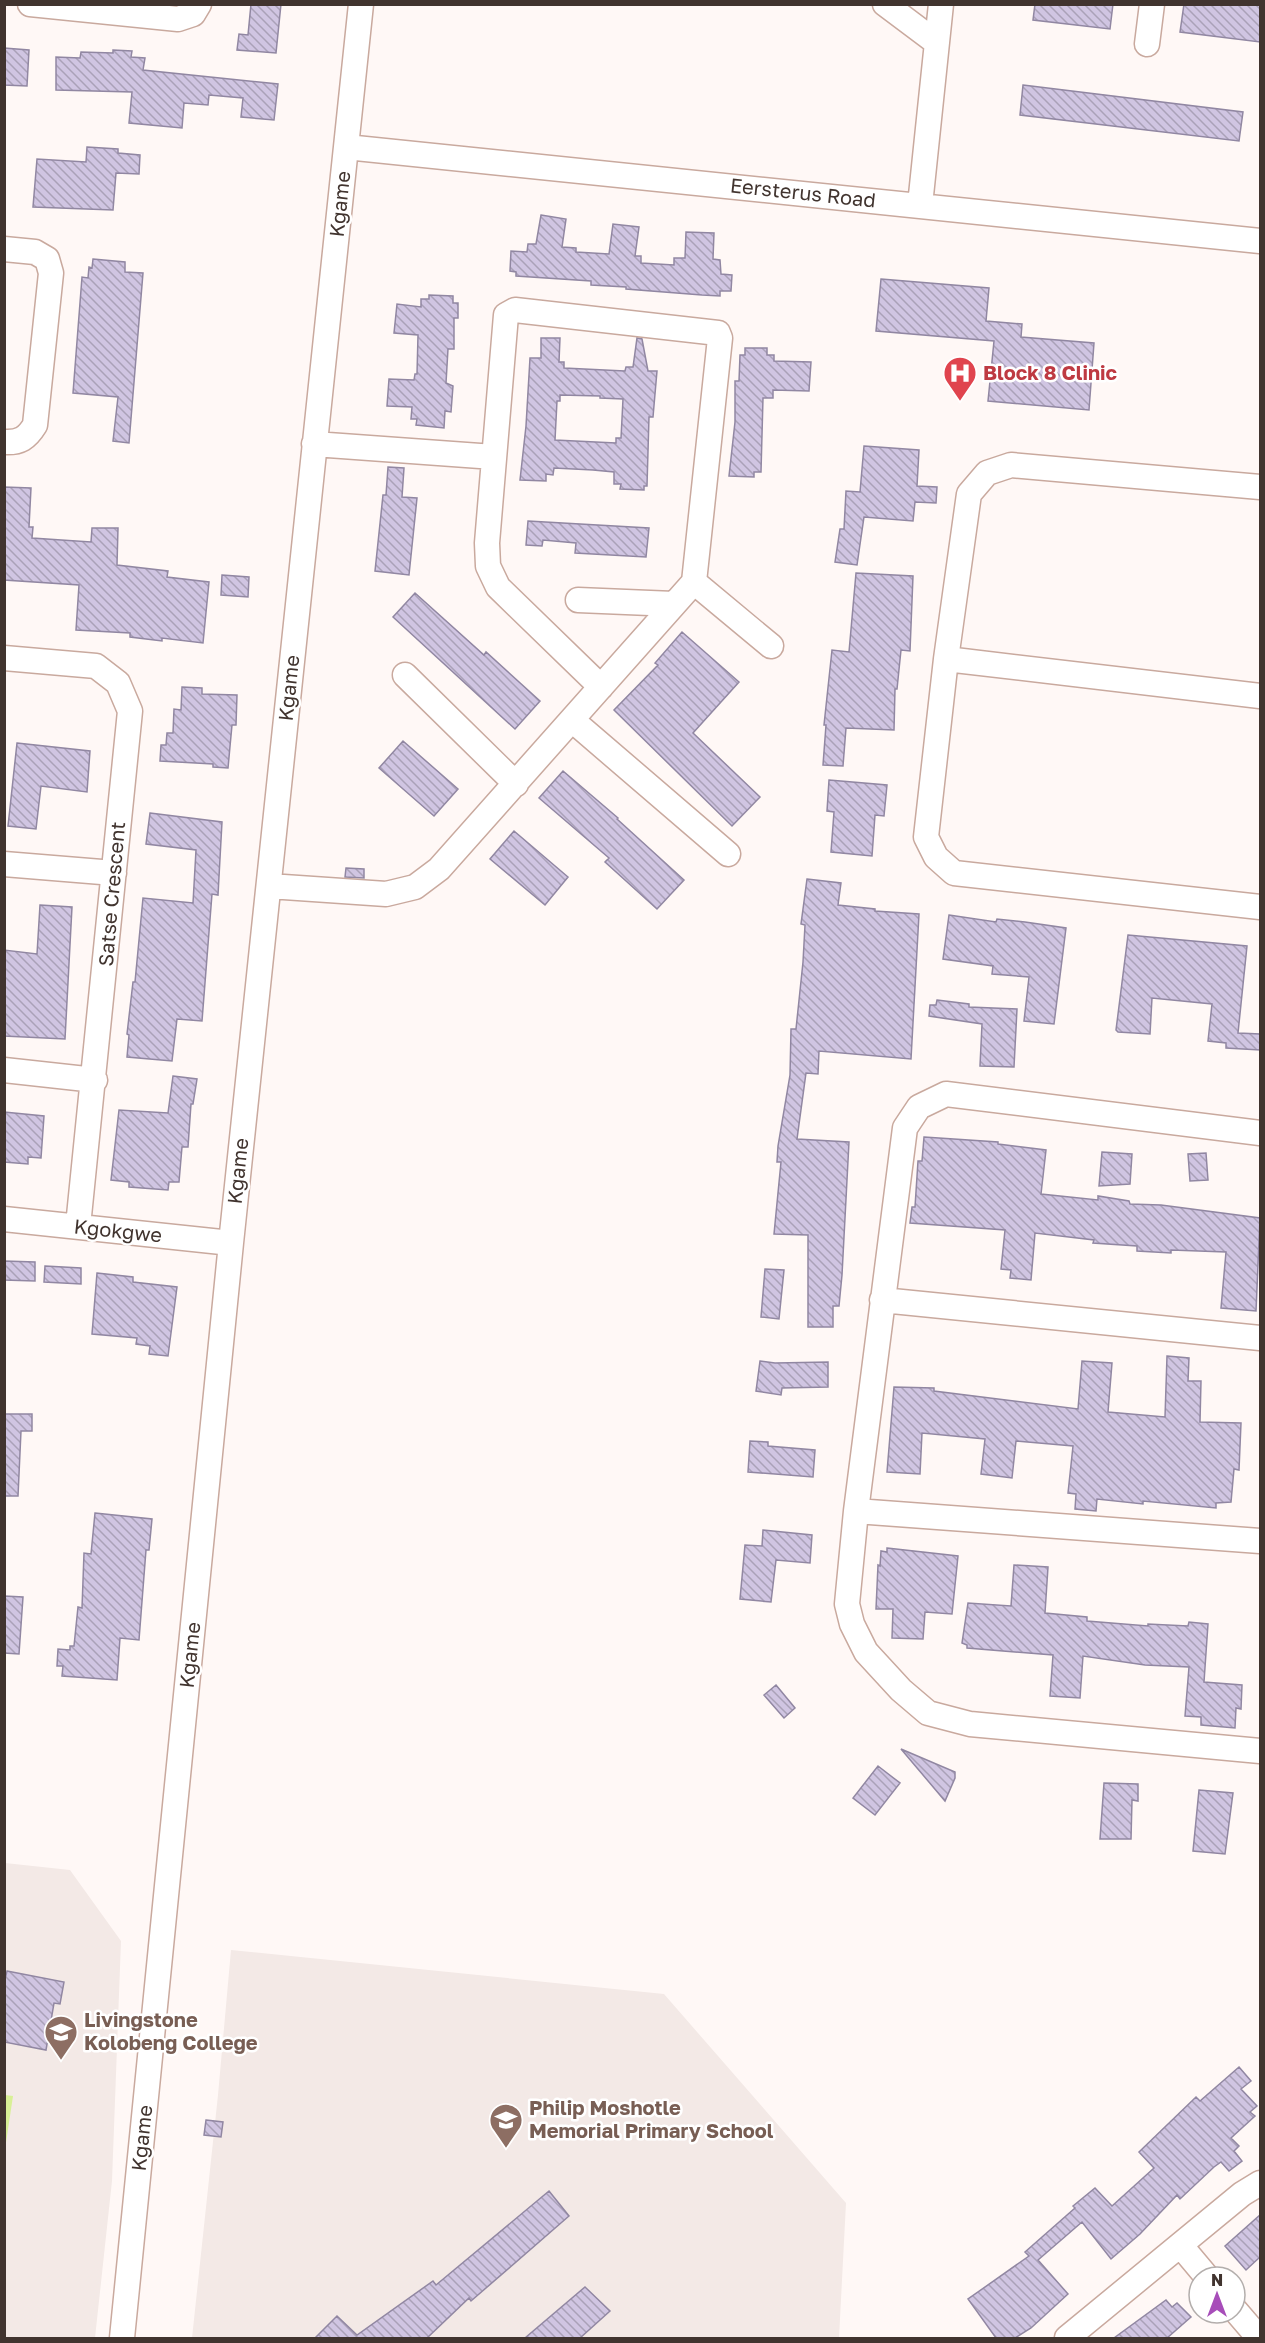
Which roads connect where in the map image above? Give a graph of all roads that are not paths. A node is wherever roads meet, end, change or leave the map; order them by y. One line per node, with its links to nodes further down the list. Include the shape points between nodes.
1 (30, 4): 2 (street, via 178,19 193,14)
2 (199, 4)
3 (360, 4): 9 (street, Kgame)
4 (885, 4): 7 (street)
5 (940, 4): 7 (street)
6 (1152, 4): 8 (street)
7 (937, 43): 10 (street)
8 (1146, 44)
9 (346, 147): 10 (street, Eersterus Road); 14 (street, Kgame)
10 (920, 205): 11 (street, Eersterus Road)
11 (1260, 241)
12 (4, 249): 13 (street, via 35,252 47,259 51,273 35,425 27,438)
13 (4, 442)
14 (314, 444): 15 (street); 31 (street, Kgame)
15 (494, 457): 17 (street, via 506,315 510,312 718,333); 24 (street, via 488,566 498,587)
16 (1260, 487): 22 (street, via 1011,465 987,473 969,494)
17 (694, 582): 19 (street); 20 (street)
18 (579, 600): 19 (street)
19 (674, 604): 24 (street)
20 (771, 646)
21 (4, 658): 30 (street, Satse Crescent, via 96,666 118,683 130,711)
22 (946, 659): 25 (street); 32 (street, via 926,837 936,857 954,873)
23 (405, 675): 27 (street)
24 (601, 687): 26 (street)
25 (1260, 696)
26 (572, 720): 27 (street); 28 (street)
27 (516, 784): 31 (street, via 439,869 415,887 386,894)
28 (728, 854)
29 (4, 864): 30 (street)
30 (114, 873): 34 (street, Satse Crescent)
31 (269, 886): 38 (street, Kgame)
32 (1260, 907)
33 (4, 1070): 34 (street)
34 (94, 1080): 37 (street, Satse Crescent)
35 (1260, 1133): 39 (street, via 946,1094 920,1107 905,1128)
36 (4, 1219): 37 (street, Kgokgwe)
37 (78, 1226): 38 (street, Kgokgwe)
38 (231, 1243): 48 (street, Kgame)
39 (882, 1300): 40 (street); 41 (street)
40 (1260, 1338)
41 (856, 1511): 42 (street); 43 (street, via 847,1604 852,1624 866,1652 928,1713 970,1724)
42 (1260, 1540)
43 (1260, 1751)
44 (1260, 2183): 45 (street)
45 (1181, 2246): 46 (street); 49 (street)
46 (1197, 2265)
47 (1247, 2324): 50 (street)
48 (122, 2338)
49 (1068, 2338)
50 (1259, 2338)

